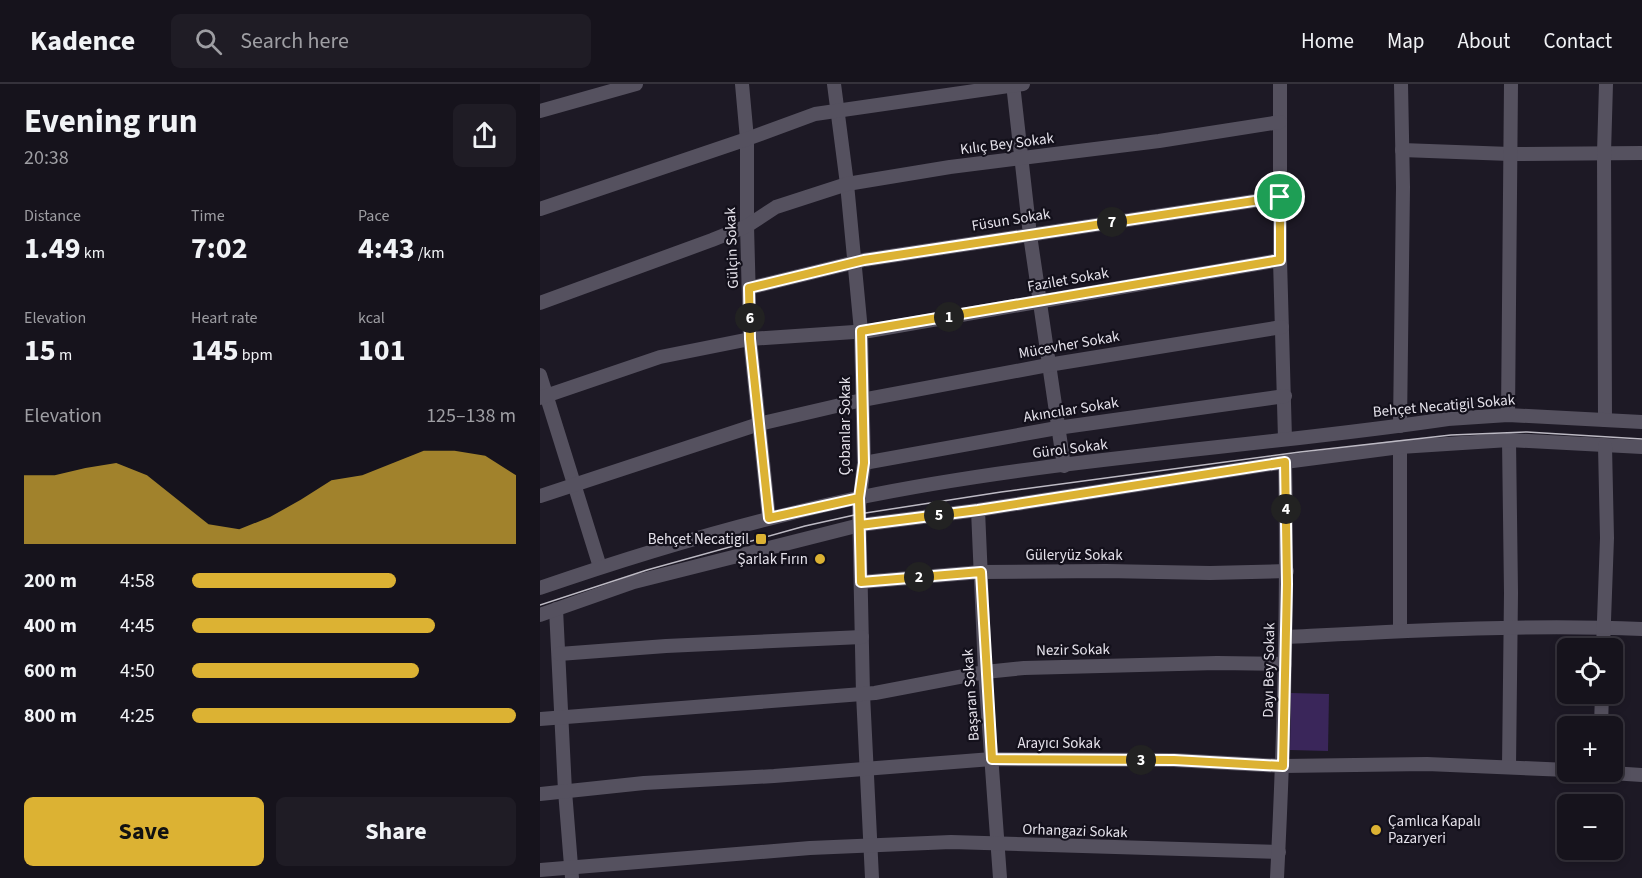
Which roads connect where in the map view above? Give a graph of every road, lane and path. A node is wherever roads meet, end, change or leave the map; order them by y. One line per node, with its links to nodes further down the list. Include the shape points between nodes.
1 (636, 84): 9 (street)
2 (741, 84): 12 (street, Gülçin Sokak)
3 (834, 84): 10 (street, Çobanlar Sokak)
4 (1016, 84): 10 (street); 17 (street)
5 (1280, 84): 11 (street)
6 (1401, 84): 13 (street)
7 (1511, 84): 16 (street)
8 (1606, 84): 14 (street)
9 (540, 111)
10 (837, 111): 12 (street, via 815,114); 18 (street, Çobanlar Sokak)
11 (1280, 122): 17 (street, Kılıç Bey Sokak); 19 (street)
12 (747, 139): 20 (street); 21 (street, Gülçin Sokak)
13 (1402, 150): 16 (street); 40 (street)
14 (1604, 153): 15 (street); 16 (street); 37 (street)
15 (1642, 153)
16 (1510, 154): 36 (street)
17 (1021, 159): 18 (street, Kılıç Bey Sokak); 22 (street)
18 (847, 184): 21 (street, Kılıç Bey Sokak, via 776,207); 24 (street, Çobanlar Sokak)
19 (1280, 197): 22 (street, Füsun Sokak); 23 (street)
20 (540, 209)
21 (747, 226): 25 (street, Gülçin Sokak); 27 (street, Kılıç Bey Sokak)
22 (1030, 235): 24 (street, Füsun Sokak); 26 (street)
23 (1280, 260): 26 (street, Fazilet Sokak); 28 (street)
24 (855, 261): 25 (street, Füsun Sokak); 29 (street, Çobanlar Sokak)
25 (749, 288): 30 (street, Gülçin Sokak)
26 (1040, 302): 29 (street, Fazilet Sokak); 31 (street)
27 (540, 303)
28 (1282, 327): 31 (street, Mücevher Sokak); 33 (street)
29 (861, 331): 30 (street, Fazilet Sokak); 35 (street, Çobanlar Sokak)
30 (750, 339): 34 (street, Fazilet Sokak, via 660,357); 39 (street, Gülçin Sokak)
31 (1048, 365): 35 (street, Mücevher Sokak); 41 (street)
32 (540, 375): 34 (street)
33 (1285, 396): 41 (street, Akıncılar Sokak); 42 (street)
34 (543, 397): 50 (street)
35 (862, 400): 39 (street, Mücevher Sokak); 48 (street, Çobanlar Sokak)
36 (1508, 415): 37 (street, Behçet Necatigil Sokak); 40 (street, Behçet Necatigil Sokak)
37 (1605, 420): 38 (street, Behçet Necatigil Sokak)
38 (1642, 422)
39 (759, 424): 50 (street, Mücevher Sokak); 54 (street, Gülçin Sokak)
40 (1400, 426): 42 (street, Behçet Necatigil Sokak)
41 (1057, 428): 48 (street, Akıncılar Sokak); 49 (street)
42 (1285, 439): 49 (street, Gürol Sokak)
43 (1509, 440): 44 (street); 45 (street); 64 (street)
44 (1605, 446): 46 (street); 63 (street)
45 (1400, 447): 47 (street); 66 (street)
46 (1642, 447)
47 (1285, 462): 53 (street); 57 (street, Dayı Bey Sokak)
48 (864, 463): 52 (street, Çobanlar Sokak)
49 (1064, 466): 52 (street, Gürol Sokak)
50 (574, 484): 51 (street, Mücevher Sokak); 56 (street)
51 (540, 496)
52 (859, 498): 54 (street, Gürol Sokak); 55 (street, Çobanlar Sokak)
53 (978, 510): 55 (street); 58 (street, Başaran Sokak)
54 (769, 518): 56 (street, Gürol Sokak)
55 (860, 525): 59 (street, Çobanlar Sokak); 61 (street, via 634,582)
56 (600, 567): 60 (street, Gürol Sokak)
57 (1287, 571): 58 (street, Güleryüz Sokak); 67 (street, Dayı Bey Sokak)
58 (981, 572): 59 (street, Güleryüz Sokak); 72 (street, Başaran Sokak)
59 (861, 582): 68 (street, Çobanlar Sokak)
60 (540, 588)
61 (556, 609): 62 (street); 70 (street)
62 (540, 615)
63 (1604, 627): 64 (street); 65 (street); 69 (street)
64 (1511, 628): 66 (street); 78 (street)
65 (1642, 629)
66 (1400, 631): 67 (street)
67 (1286, 636): 71 (street, Dayı Bey Sokak)
68 (862, 637): 70 (street); 73 (street, Çobanlar Sokak)
69 (1603, 638)
70 (559, 654): 74 (street)
71 (1285, 664): 72 (street, Nezir Sokak, via 1148,664); 77 (street, Dayı Bey Sokak)
72 (985, 672): 73 (street, Nezir Sokak); 76 (street, Başaran Sokak)
73 (863, 694): 74 (street, Nezir Sokak); 79 (street, Çobanlar Sokak)
74 (561, 717): 75 (street, Nezir Sokak); 83 (street)
75 (540, 719)
76 (992, 759): 77 (street, Arayıcı Sokak, via 1174,760); 79 (street, Arayıcı Sokak); 85 (street, Başaran Sokak)
77 (1283, 766): 78 (street, Arayıcı Sokak, via 1427,764); 87 (street, Dayı Bey Sokak)
78 (1509, 768): 80 (street, Arayıcı Sokak)
79 (869, 769): 83 (street, Arayıcı Sokak); 86 (street, Çobanlar Sokak)
80 (1557, 770)
81 (1623, 774): 82 (street)
82 (1642, 775)
83 (565, 791): 84 (street, Arayıcı Sokak); 89 (street)
84 (540, 794)
85 (998, 844): 86 (street, Orhangazi Sokak); 87 (street, Orhangazi Sokak); 91 (street, Başaran Sokak)
86 (870, 845): 89 (street, Orhangazi Sokak); 90 (street, Çobanlar Sokak)
87 (1279, 852): 92 (street, Dayı Bey Sokak)
88 (540, 870): 89 (street, Orhangazi Sokak)
89 (572, 873)
90 (872, 878)
91 (1000, 878)
92 (1277, 878)

